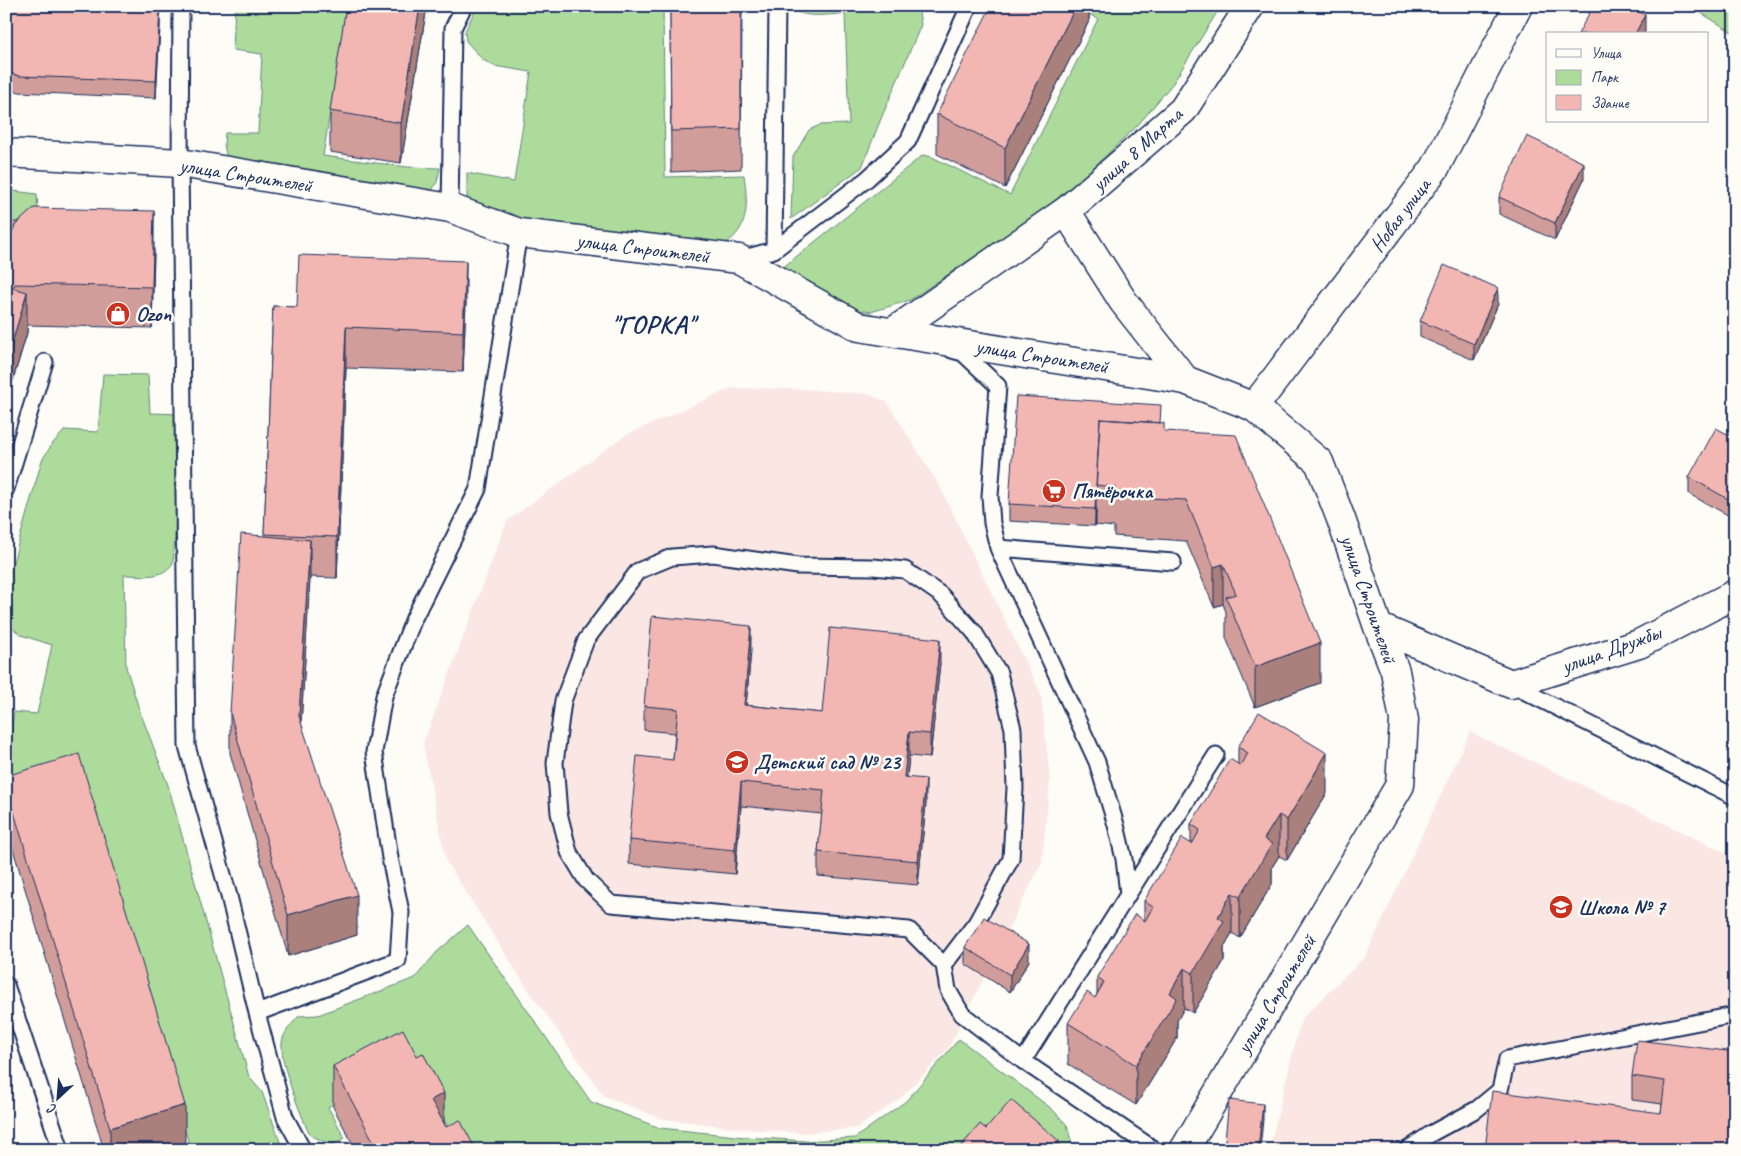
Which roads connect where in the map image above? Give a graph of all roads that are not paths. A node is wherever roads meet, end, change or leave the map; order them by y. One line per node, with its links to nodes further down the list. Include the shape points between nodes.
1 (181, 6): 8 (lane)
2 (464, 6): 9 (lane, via 453,28)
3 (777, 6): 12 (lane)
4 (966, 6): 12 (lane, via 967,11 908,141 867,179)
5 (1250, 6): 10 (street, улица 8 Марта, via 1183,110)
6 (1518, 6): 17 (street, Новая улица, via 1436,168)
7 (6, 153): 8 (street, улица Строителей)
8 (180, 163): 9 (street, улица Строителей); 29 (lane, via 187,746 229,896)
9 (450, 208): 11 (street, улица Строителей)
10 (1066, 211): 14 (street, улица 8 Марта); 16 (street, via 1122,301)
11 (518, 233): 13 (street, улица Строителей); 29 (lane, via 478,489 414,618 384,696 374,752 401,912 398,960)
12 (774, 250): 13 (lane)
13 (739, 259): 14 (street, улица Строителей, via 859,327)
14 (893, 332): 16 (street, улица Строителей); 19 (lane, via 964,353 998,386 990,496)
15 (45, 362): 18 (lane)
16 (1185, 380): 17 (street, улица Строителей)
17 (1254, 406): 22 (street, улица Строителей, via 1319,462)
18 (6, 489)
19 (998, 548): 20 (lane); 26 (lane, via 1097,762 1124,859)
20 (1173, 562)
21 (1735, 594): 23 (street, улица Дружбы, via 1639,644)
22 (1378, 627): 23 (street); 36 (street, улица Строителей, via 1395,671 1404,720 1400,785)
23 (1511, 684): 25 (lane)
24 (1216, 755): 26 (lane)
25 (1735, 797)
26 (1128, 894): 31 (lane)
27 (944, 965): 27 (lane, via 976,923 1011,859 1015,788 1013,729 1000,673 974,632 941,595 905,570 798,566 713,554 672,557 638,572 586,640 562,701 555,763 559,813 569,852 586,880 611,904 909,930); 31 (lane, via 948,990 962,1014)
28 (6, 985): 33 (lane)
29 (257, 1013): 34 (lane, via 285,1117)
30 (1735, 1015): 32 (lane, via 1507,1059 1500,1090 1477,1109)
31 (1023, 1061): 35 (lane)
32 (1432, 1133): 37 (lane); 38 (lane)
33 (61, 1150)
34 (303, 1150)
35 (1155, 1150)
36 (1184, 1150)
37 (1407, 1150)
38 (1429, 1150)

